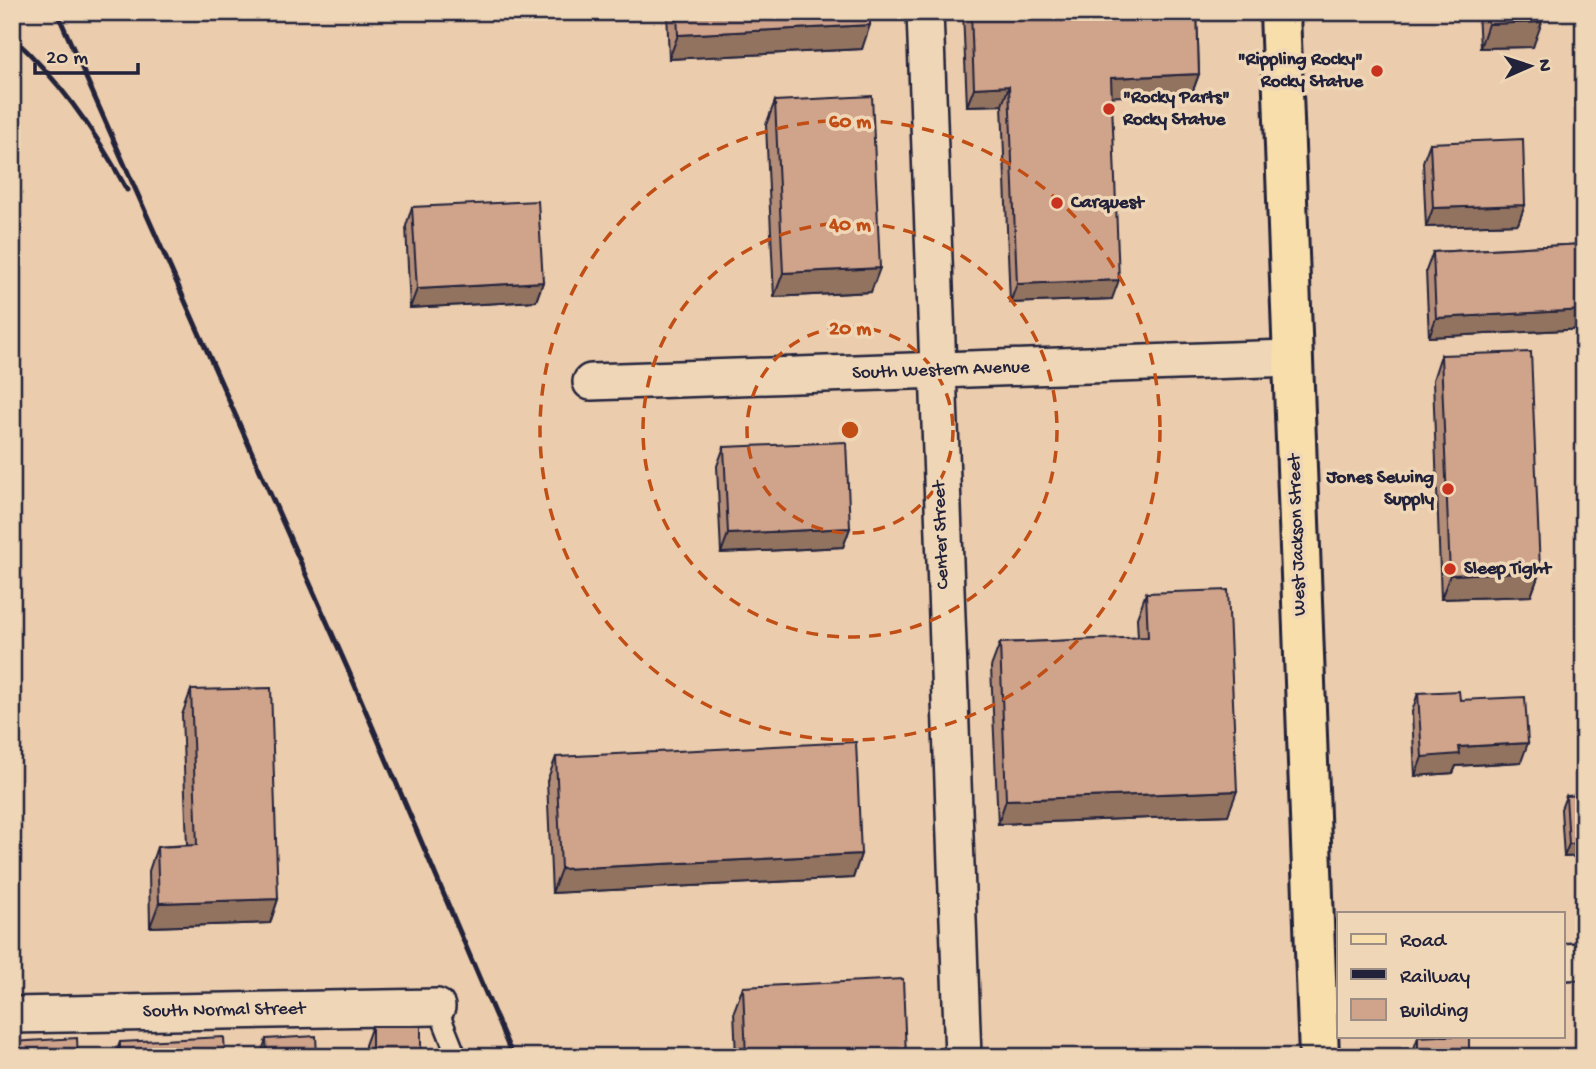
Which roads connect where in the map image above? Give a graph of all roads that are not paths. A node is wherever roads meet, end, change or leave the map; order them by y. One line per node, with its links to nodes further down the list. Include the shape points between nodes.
1 (925, 12): 4 (street, Center Street)
2 (1280, 12): 3 (main road, West Jackson Street)
3 (1291, 358): 4 (street, South Western Avenue); 8 (main road, West Jackson Street)
4 (936, 372): 5 (street, South Western Avenue); 12 (street, Center Street)
5 (591, 382)
6 (1584, 961): 7 (street)
7 (1564, 962)
8 (1327, 972): 13 (main road, West Jackson Street)
9 (437, 1007): 10 (street, South Normal Street); 11 (lane)
10 (12, 1015)
11 (457, 1057)
12 (963, 1057)
13 (1320, 1057)

